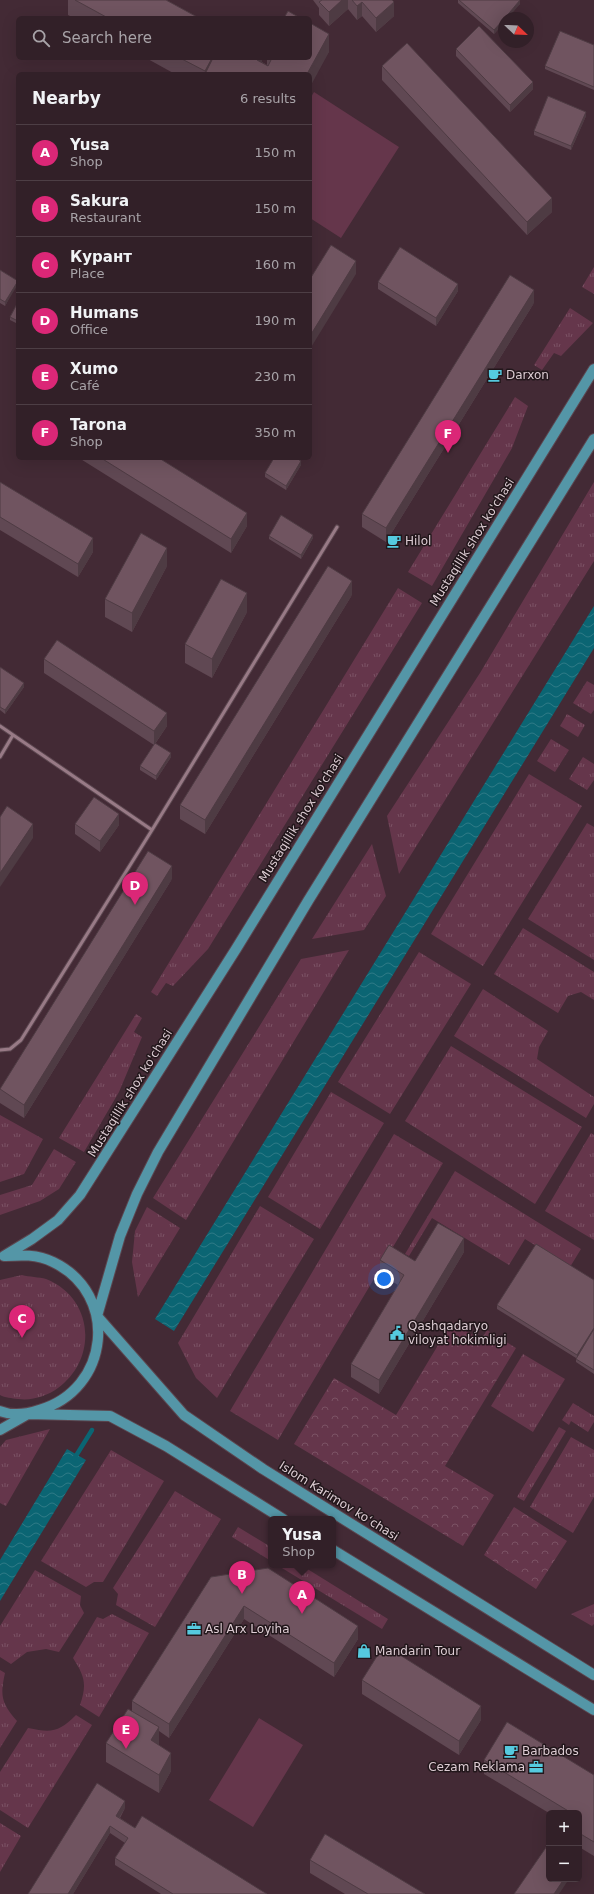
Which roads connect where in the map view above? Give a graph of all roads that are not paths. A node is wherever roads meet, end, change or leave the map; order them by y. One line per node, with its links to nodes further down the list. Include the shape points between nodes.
1 (594, 369): 9 (main road, Mustaqillik shox ko'chasi, via 240,942 80,1195 58,1220)
2 (594, 438): 10 (main road, via 308,901 158,1152 120,1236)
3 (337, 528): 7 (lane)
4 (0, 726): 5 (lane)
5 (13, 735): 6 (lane); 7 (lane)
6 (0, 757)
7 (152, 830): 8 (lane, via 21,1040 10,1049)
8 (0, 1050)
9 (2, 1257): 10 (main road, via 28,1255 52,1261 73,1274 88,1294)
10 (97, 1316): 12 (main road, via 99,1343 91,1369 76,1391 54,1406); 16 (main road, Islom Karimov ko‘chasi, via 184,1415 263,1469)
11 (0, 1411): 12 (main road)
12 (28, 1414): 13 (main road); 14 (main road, via 110,1416 166,1446)
13 (0, 1430)
14 (278, 1516)
15 (336, 1552): 17 (main road)
16 (594, 1675)
17 (594, 1710)

